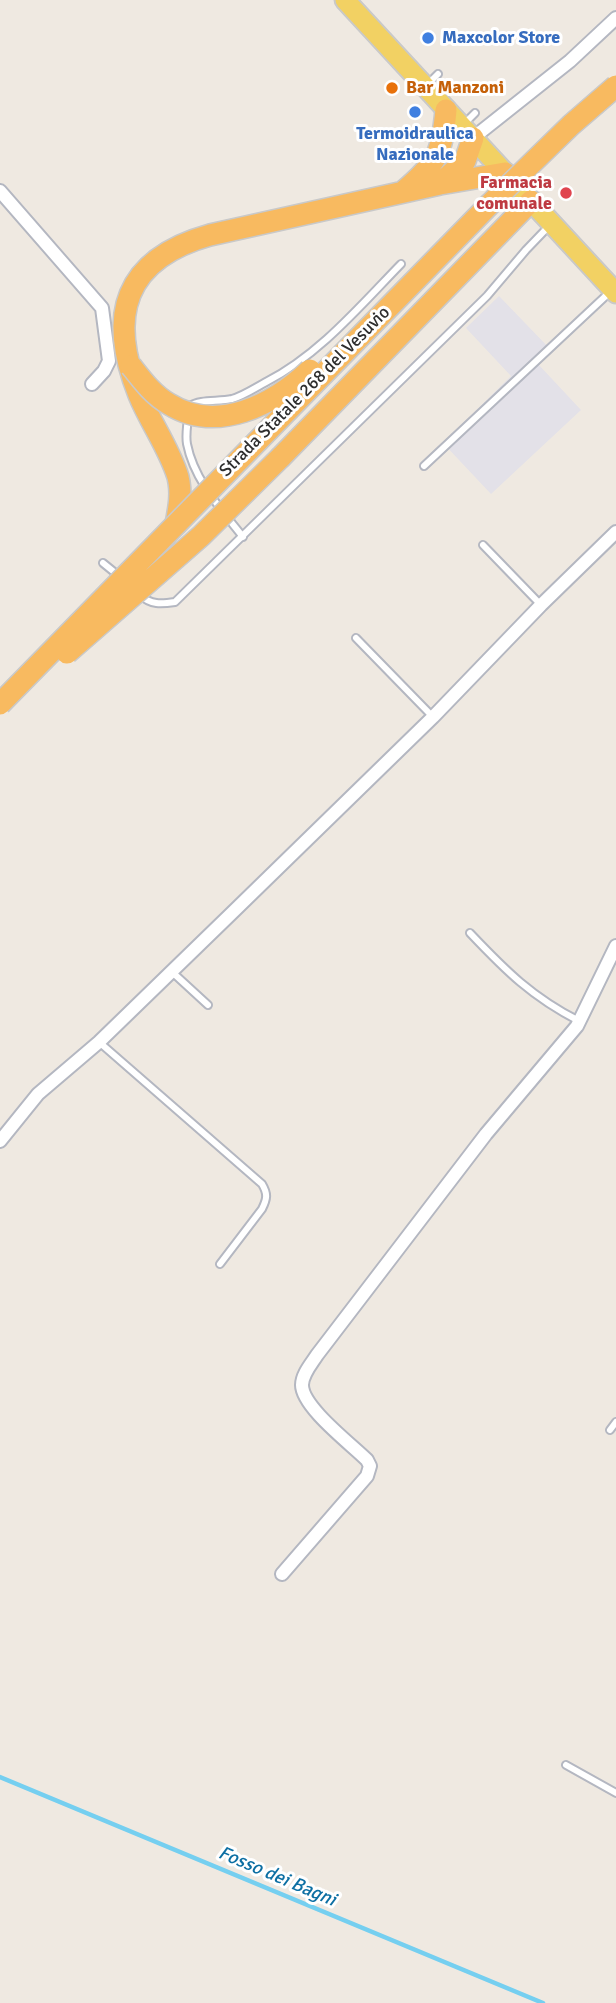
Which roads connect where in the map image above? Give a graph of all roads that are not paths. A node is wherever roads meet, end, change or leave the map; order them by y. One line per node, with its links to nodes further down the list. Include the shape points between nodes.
1 (345, 0): 4 (main road, via 432,80)
2 (616, 18): 5 (street, via 570,61)
3 (616, 86): 14 (highway, Strada Statale 268 del Vesuvio, bridge)
4 (446, 110): 5 (main road); 6 (highway)
5 (470, 126): 6 (highway); 7 (main road); 8 (highway, via 465,161)
6 (438, 155): 10 (highway)
7 (505, 173): 8 (highway); 11 (main road)
8 (440, 184): 10 (highway)
9 (0, 191): 17 (street, via 102,308 109,361)
10 (402, 193): 16 (highway, via 193,240 163,254 137,280 125,309 122,327)
11 (531, 201): 12 (main road); 26 (highway, bridge, via 201,536 32,684)
12 (552, 223): 15 (main road); 21 (lane, via 487,296)
13 (401, 264): 21 (lane, via 304,358 235,398 190,406 186,442 196,472)
14 (413, 283): 16 (highway, bridge, via 368,316 292,386 236,415 184,412 151,390); 19 (highway, Strada Statale 268 del Vesuvio, bridge)
15 (613, 286): 18 (lane)
16 (131, 366): 19 (highway, bridge, via 138,393 178,477 181,500)
17 (92, 384)
18 (424, 466)
19 (176, 524): 26 (highway, Strada Statale 268 del Vesuvio, bridge)
20 (616, 532): 24 (street)
21 (243, 537): 23 (lane, via 175,602 147,601)
22 (483, 545): 24 (lane)
23 (103, 563)
24 (541, 605): 27 (street)
25 (356, 638): 27 (lane)
26 (0, 706)
27 (433, 717): 31 (street)
28 (470, 933): 33 (lane, via 526,988)
29 (616, 946): 30 (street)
30 (612, 964): 33 (street)
31 (171, 971): 32 (lane); 34 (street)
32 (208, 1005)
33 (579, 1021): 39 (street, via 486,1134 305,1375 302,1385 307,1401 370,1466 367,1476)
34 (99, 1042): 35 (street, via 38,1094); 36 (lane, via 267,1192 262,1209)
35 (0, 1141)
36 (220, 1264)
37 (616, 1422): 38 (lane)
38 (610, 1430)
39 (282, 1574)
40 (566, 1765): 41 (lane)
41 (616, 1793)

